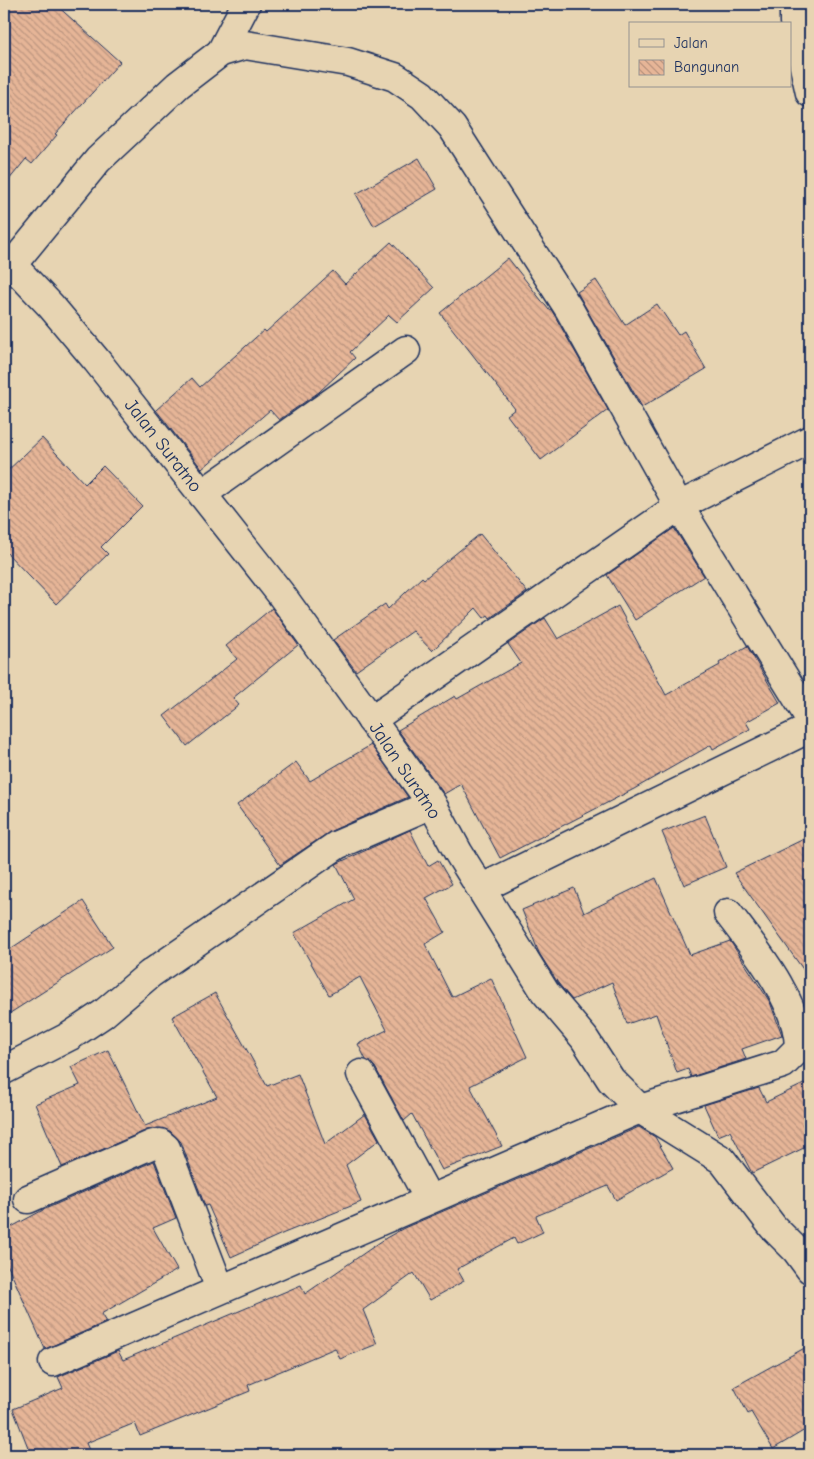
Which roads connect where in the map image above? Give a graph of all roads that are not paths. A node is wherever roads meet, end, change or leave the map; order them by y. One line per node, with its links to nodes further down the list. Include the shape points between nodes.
1 (246, 4): 3 (street)
2 (794, 4): 4 (street, via 794,22)
3 (221, 52): 5 (street, via 178,85 98,160); 9 (street, via 245,45 348,62 395,77 422,95 452,127 569,309)
4 (810, 93)
5 (8, 262): 8 (street, Jalan Suratno, via 57,313)
6 (406, 350): 8 (street)
7 (810, 440): 9 (street)
8 (202, 494): 10 (street, Jalan Suratno, via 280,593)
9 (680, 506): 10 (street); 12 (street, via 810,719 808,729)
10 (371, 720): 11 (street, Jalan Suratno)
11 (432, 804): 12 (street, Jalan Suratno); 14 (street, via 337,845 150,974 103,1014 70,1036)
12 (482, 888): 16 (street, Jalan Suratno, via 545,992 584,1038 611,1080)
13 (728, 913): 16 (street, via 773,972 799,1034 799,1048 782,1064)
14 (4, 1070)
15 (361, 1074): 18 (street)
16 (640, 1109): 18 (street); 19 (street, Jalan Suratno, via 722,1160 773,1227)
17 (28, 1199): 20 (street, via 160,1143 166,1148)
18 (430, 1199): 20 (street)
19 (805, 1254)
20 (220, 1289): 21 (street)
21 (53, 1362)

